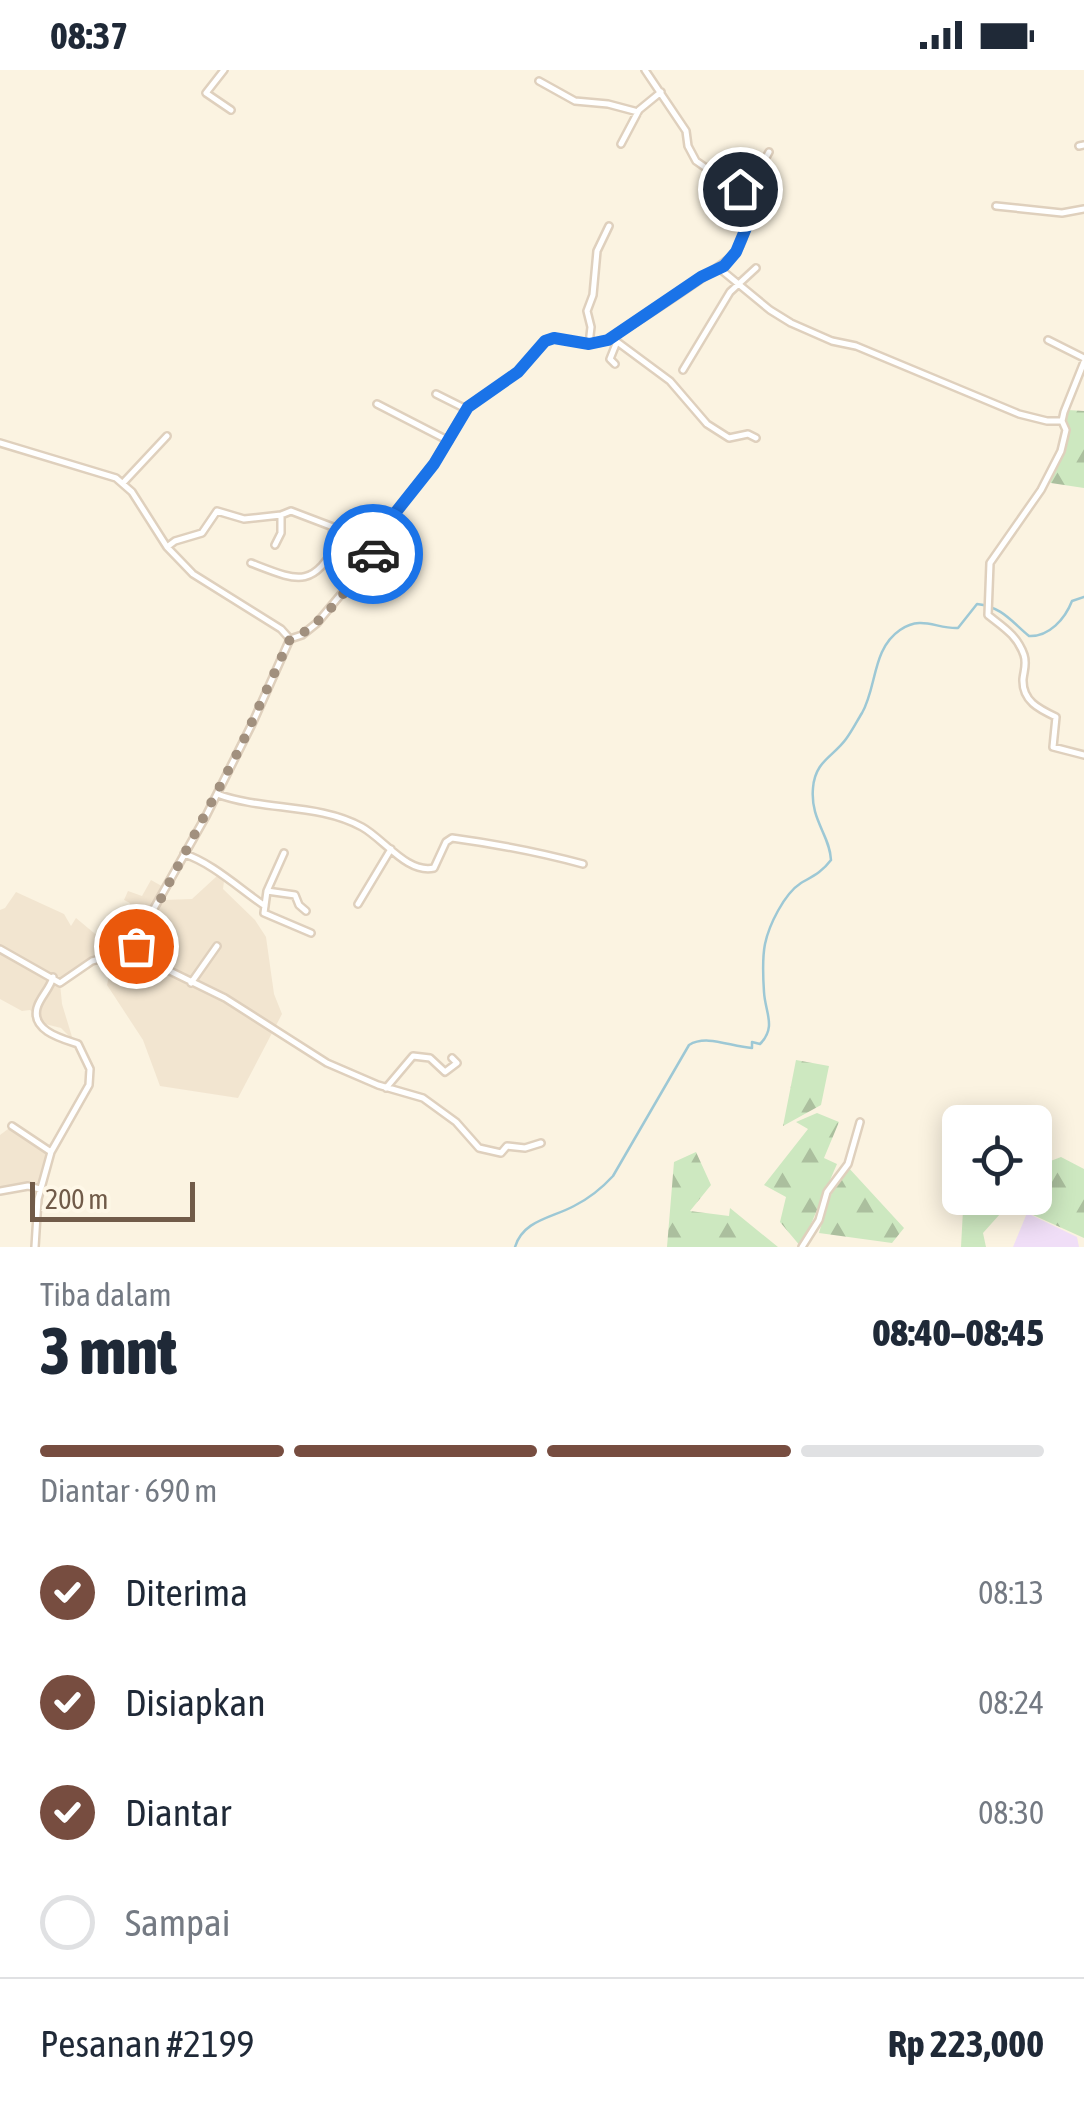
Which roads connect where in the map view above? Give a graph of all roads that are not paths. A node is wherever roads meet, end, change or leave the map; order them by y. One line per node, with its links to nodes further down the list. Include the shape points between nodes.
1 (224, 70): 5 (street, via 206,93)
2 (645, 70): 4 (street)
3 (539, 80): 6 (street, via 578,101)
4 (661, 92): 6 (street); 9 (street, via 688,134 696,161)
5 (231, 110)
6 (637, 113): 7 (street)
7 (621, 144)
8 (769, 152): 9 (street)
9 (738, 188): 13 (street, via 746,228 736,252)
10 (996, 206): 11 (street)
11 (1084, 209)
12 (610, 226): 18 (street, via 596,251)
13 (719, 268): 15 (street); 17 (street)
14 (756, 268): 15 (street)
15 (736, 282): 21 (street); 25 (street, via 790,323 1019,414)
16 (1048, 340): 19 (street)
17 (614, 341): 18 (street); 20 (street); 27 (street, via 670,381 708,424 729,438)
18 (589, 344): 24 (street, via 550,338 518,372)
19 (1084, 360): 25 (street)
20 (615, 364)
21 (683, 370)
22 (436, 394): 24 (street)
23 (377, 404): 28 (street)
24 (466, 409): 28 (street)
25 (1062, 421): 36 (street, via 1061,451 990,563 988,616 1011,632 1023,653 1028,700 1056,717 1053,747)
26 (167, 436): 30 (street)
27 (756, 438)
28 (449, 440): 35 (street, via 388,522 362,570 317,623)
29 (0, 443): 30 (street)
30 (123, 483): 33 (street)
31 (281, 515): 32 (street); 33 (street, via 244,519 217,511 202,533); 34 (street, via 287,510 333,527 332,536 340,538 327,562 309,577 294,578)
32 (274, 545)
33 (167, 546): 35 (street, via 193,574)
34 (251, 563)
35 (290, 639): 37 (street)
36 (1084, 755)
37 (217, 794): 38 (street, via 358,824); 40 (street)
38 (391, 849): 41 (street, via 430,870 452,838); 43 (street)
39 (284, 853): 42 (street)
40 (184, 854): 44 (street, via 206,861); 49 (street)
41 (583, 864)
42 (267, 891): 44 (street); 45 (street, via 295,895)
43 (358, 904)
44 (266, 906): 46 (street, via 265,914)
45 (306, 911)
46 (312, 933)
47 (217, 946): 51 (street)
48 (0, 949): 50 (street)
49 (130, 951): 50 (street, via 88,964 60,983); 51 (street)
50 (53, 977): 57 (street, via 38,1017 53,1036 78,1044 90,1069 89,1085)
51 (191, 982): 53 (street, via 327,1063)
52 (452, 1058): 53 (street, via 457,1064 445,1072 430,1058 413,1056)
53 (386, 1088): 56 (street, via 429,1102 486,1152)
54 (860, 1122): 61 (street, via 848,1164)
55 (12, 1126): 57 (street)
56 (541, 1144)
57 (51, 1152): 58 (street)
58 (40, 1189): 59 (street); 60 (street)
59 (0, 1190)
60 (35, 1247)
61 (802, 1247)

